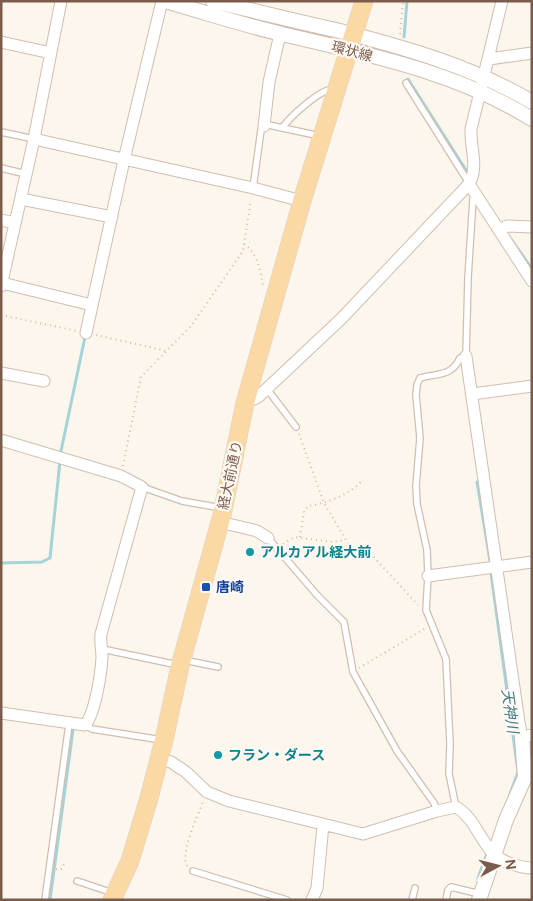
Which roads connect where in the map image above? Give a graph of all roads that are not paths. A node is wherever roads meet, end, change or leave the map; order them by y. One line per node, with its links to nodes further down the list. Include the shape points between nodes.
1 (61, 1): 9 (street)
2 (164, 1): 6 (street, 環状線); 23 (street)
3 (213, 1): 8 (street, 環状線)
4 (364, 1): 8 (main road, 経大前通り)
5 (502, 1): 11 (street)
6 (280, 34): 8 (street, 環状線); 18 (street, via 269,82)
7 (1, 42): 9 (street)
8 (352, 42): 12 (street, 環状線, via 422,54); 14 (main road, 経大前通り); 15 (street, 環状線)
9 (51, 53): 22 (street)
10 (532, 53): 11 (street)
11 (489, 59): 12 (street)
12 (484, 77): 15 (street); 16 (street, 環状線)
13 (406, 83): 26 (lane)
14 (337, 89): 19 (lane, via 318,95); 21 (main road, 経大前通り)
15 (480, 92): 17 (street, 環状線); 26 (street, via 471,129 474,176)
16 (532, 102)
17 (532, 119)
18 (264, 125): 19 (lane); 27 (lane)
19 (282, 128): 21 (lane)
20 (1, 132): 22 (lane)
21 (322, 136): 30 (main road, 経大前通り)
22 (34, 139): 23 (street); 25 (street)
23 (124, 160): 27 (street); 31 (street)
24 (1, 168): 25 (lane)
25 (26, 174): 29 (street)
26 (469, 184): 28 (street); 44 (street, via 342,318)
27 (253, 188): 30 (street)
28 (477, 196): 35 (street); 40 (lane, via 473,200)
29 (21, 199): 31 (street); 33 (street)
30 (302, 201): 46 (main road, 経大前通り)
31 (112, 217): 38 (street)
32 (1, 220): 33 (street)
33 (15, 224): 37 (street)
34 (532, 227): 35 (street, via 506,226)
35 (499, 230): 36 (street)
36 (532, 281)
37 (2, 282): 38 (street)
38 (92, 305): 39 (street)
39 (86, 333)
40 (466, 356): 45 (street); 54 (lane, via 460,358 448,373 420,378 416,385 420,438 417,504 428,550)
41 (1, 373): 42 (street)
42 (44, 381)
43 (532, 386): 45 (street)
44 (266, 389): 46 (street, via 253,400); 47 (lane)
45 (472, 394): 53 (street)
46 (245, 402): 50 (main road, 経大前通り)
47 (296, 427)
48 (1, 440): 49 (street, via 121,476)
49 (142, 487): 50 (lane); 55 (street, via 101,634)
50 (222, 515): 51 (street); 56 (main road, 経大前通り)
51 (268, 538): 65 (lane, via 344,622 353,672 397,751)
52 (532, 562): 53 (street)
53 (497, 567): 54 (street); 61 (street)
54 (428, 576): 64 (lane, via 426,610 446,659 449,774)
55 (102, 649): 56 (lane); 60 (street, via 92,713)
56 (181, 663): 57 (lane); 62 (main road, 経大前通り)
57 (218, 667)
58 (1, 713): 59 (street)
59 (69, 724): 60 (street); 74 (lane)
60 (85, 726): 62 (lane)
61 (527, 736): 67 (street, via 525,777)
62 (164, 740): 63 (main road, 経大前通り)
63 (160, 759): 66 (street, via 186,772 207,792 228,801); 72 (main road, 経大前通り, via 130,861)
64 (456, 807): 65 (street); 67 (street, via 464,811)
65 (437, 811): 66 (street, via 364,834)
66 (323, 825): 76 (street, via 317,888)
67 (493, 855): 68 (street, via 522,868); 73 (street)
68 (532, 868)
69 (193, 871): 75 (lane)
70 (77, 881): 72 (lane)
71 (415, 888): 77 (lane)
72 (114, 897)
73 (480, 897): 78 (lane, via 451,887)
74 (45, 900)
75 (287, 900)
76 (312, 900)
77 (412, 900)
78 (446, 900)

